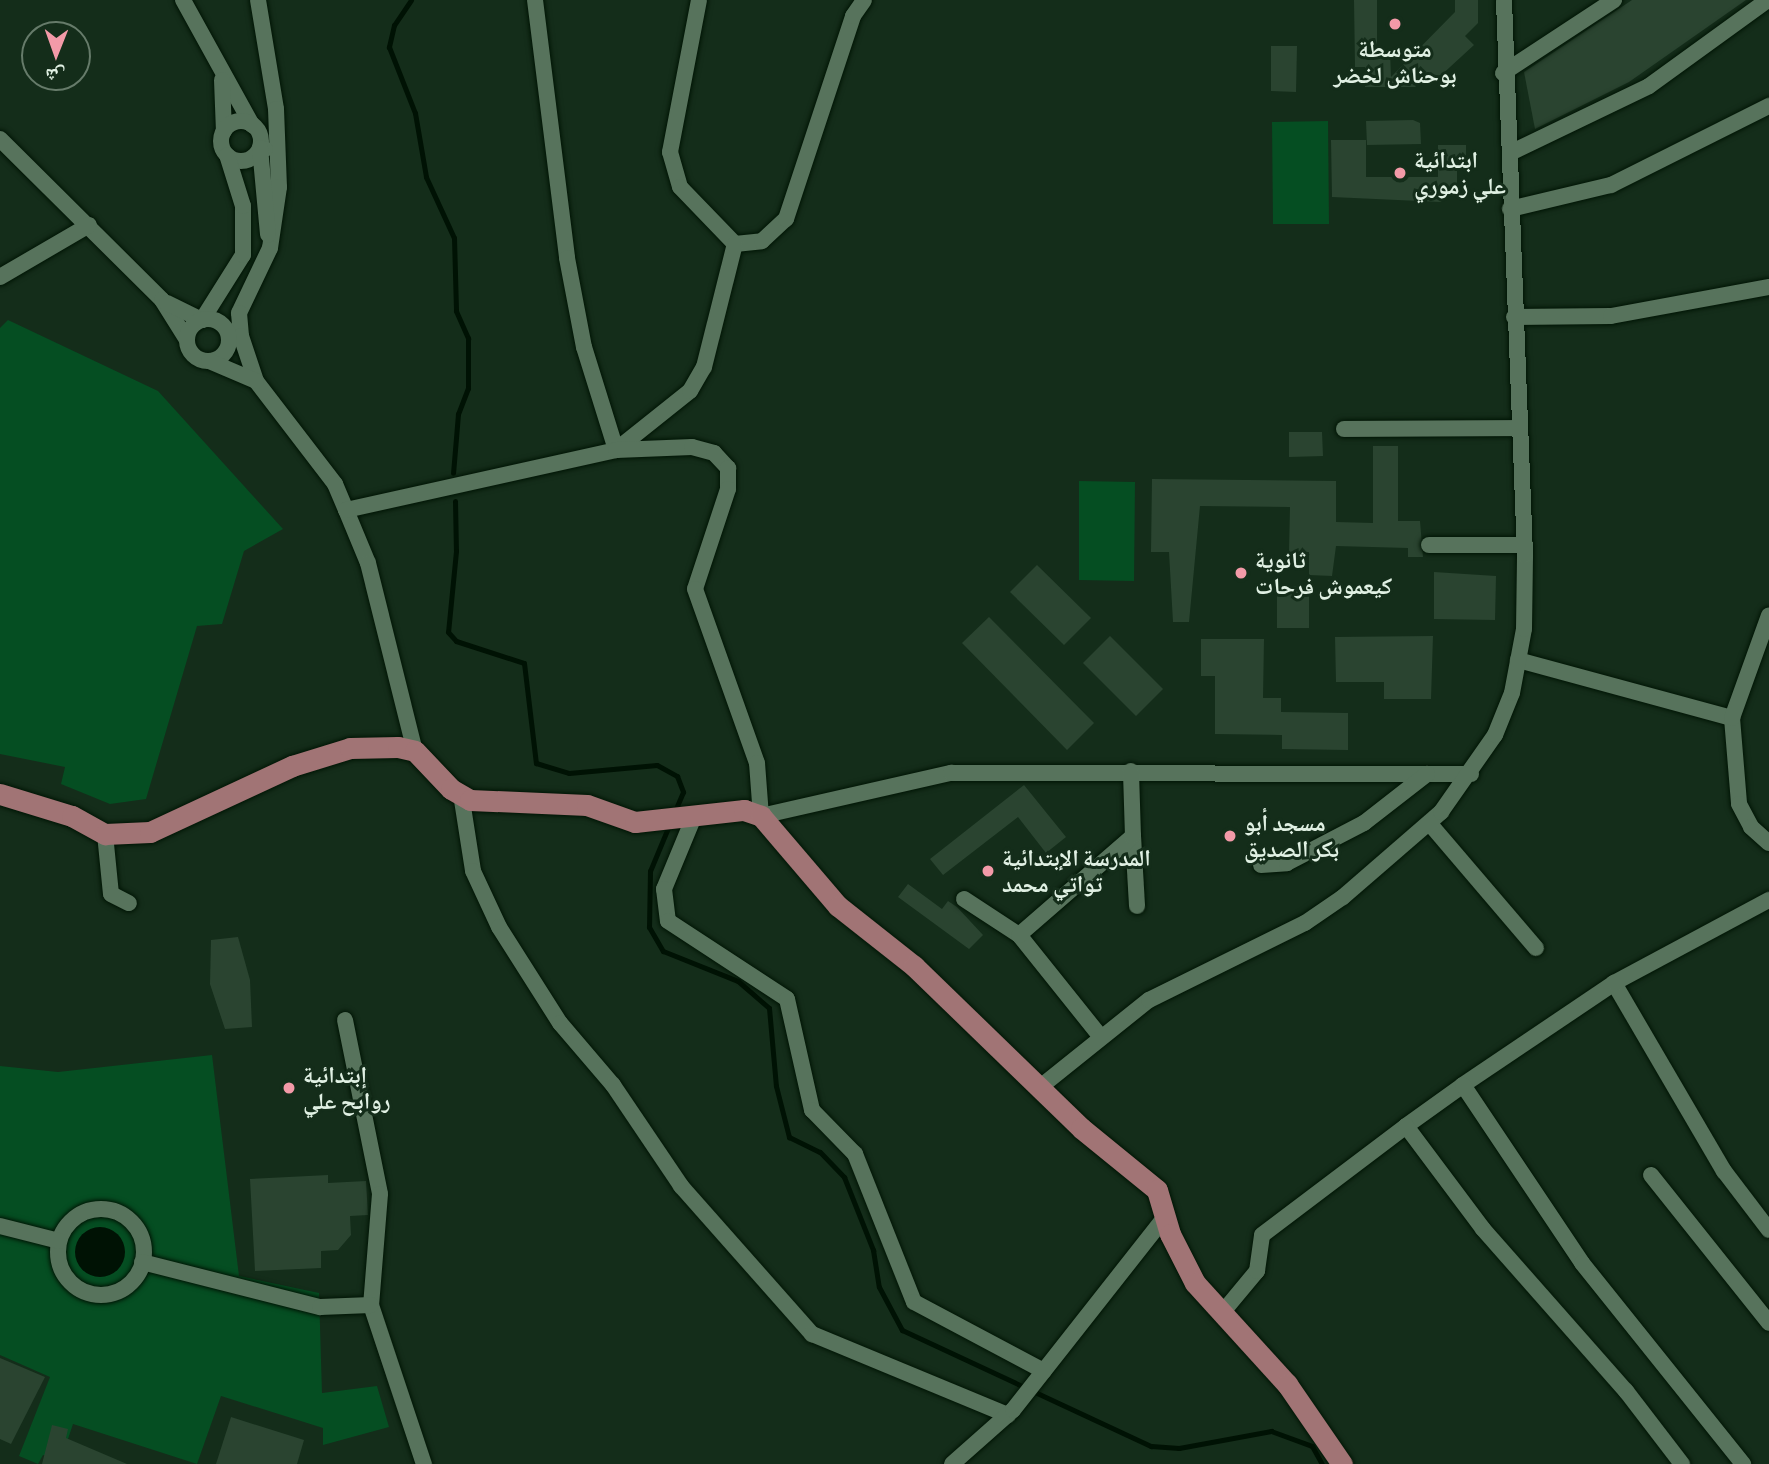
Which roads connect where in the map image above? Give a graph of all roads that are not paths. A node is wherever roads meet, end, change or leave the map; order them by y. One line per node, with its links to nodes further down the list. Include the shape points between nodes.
1 (184, 0): 10 (street)
2 (257, 0): 16 (street)
3 (535, 0): 38 (street, via 566,258 584,347)
4 (699, 0): 23 (street, via 670,152 680,187)
5 (864, 0): 23 (street, via 853,16 786,219 762,241)
6 (1504, 0): 9 (street)
7 (1614, 0): 9 (street)
8 (1768, 0): 17 (street, via 1649,86)
9 (1503, 74): 17 (street)
10 (221, 75): 12 (street); 13 (street)
11 (1769, 106): 20 (street, via 1611,185)
12 (252, 125): 13 (street, via 240,122); 15 (street)
13 (224, 131): 18 (street)
14 (0, 139): 22 (street)
15 (260, 148): 16 (street); 18 (street, via 245,160); 21 (street)
16 (279, 150): 19 (street)
17 (1510, 153): 20 (street)
18 (227, 155): 25 (street, via 243,206)
19 (279, 187): 21 (street); 24 (street)
20 (1510, 209): 30 (street)
21 (265, 218): 24 (street); 25 (street)
22 (89, 225): 26 (street); 28 (street)
23 (735, 243): 38 (street, via 704,368 690,391)
24 (270, 248): 29 (street)
25 (243, 255): 31 (street, via 232,281)
26 (0, 276)
27 (1769, 287): 30 (street, via 1611,316)
28 (162, 300): 31 (street); 32 (street)
29 (239, 313): 33 (street); 35 (street)
30 (1514, 317): 36 (street)
31 (202, 320): 32 (street); 33 (street, via 216,320)
32 (187, 340): 34 (street, via 197,357)
33 (229, 340): 34 (street, via 222,355); 35 (street)
34 (209, 360): 35 (street)
35 (254, 376): 39 (street, via 335,485)
36 (1520, 428): 37 (street); 41 (street)
37 (1344, 429)
38 (616, 450): 39 (street); 51 (street, via 692,447 714,453 728,468 728,489 695,589 757,763)
39 (346, 510): 45 (street, via 368,563)
40 (1429, 545): 41 (street)
41 (1525, 545): 43 (street)
42 (1769, 615): 44 (street)
43 (1518, 660): 44 (street); 48 (street, via 1495,735)
44 (1732, 718): 56 (street, via 1739,804 1751,827)
45 (415, 751): 50 (main road); 54 (main road, via 350,748 292,766 150,832)
46 (1131, 771): 47 (street); 51 (street, via 951,773); 55 (street)
47 (1427, 774): 48 (street); 57 (street, via 1364,824 1287,863)
48 (1471, 774): 53 (street)
49 (0, 794): 54 (main road, via 72,816)
50 (461, 794): 52 (main road, via 470,800 587,805 635,822); 80 (street, via 473,871 499,927 560,1023 613,1085 681,1186 812,1334)
51 (761, 816): 52 (main road, via 744,810); 68 (main road, via 838,906 914,966)
52 (678, 820): 79 (street, via 664,889 668,921 787,999 812,1110 855,1154 914,1302)
53 (1430, 824): 63 (street); 66 (street, via 1305,923 1149,1000)
54 (105, 834): 60 (street, via 111,894)
55 (1133, 835): 61 (street); 62 (street)
56 (1769, 843)
57 (1261, 865)
58 (964, 899): 62 (street)
59 (1769, 900): 64 (street)
60 (129, 903)
61 (1137, 906)
62 (1019, 935): 66 (street)
63 (1536, 948)
64 (1614, 983): 67 (street); 73 (street, via 1724,1171)
65 (345, 1020): 76 (street, via 380,1194)
66 (1100, 1036): 68 (street)
67 (1463, 1085): 69 (street); 85 (street, via 1582,1263)
68 (1039, 1088): 71 (main road, via 1157,1190)
69 (1406, 1126): 77 (street, via 1262,1235 1257,1271); 84 (street, via 1483,1229 1618,1381)
70 (1651, 1175): 78 (street)
71 (1165, 1217): 77 (main road, via 1195,1283); 79 (street)
72 (0, 1226): 74 (street)
73 (1769, 1230)
74 (60, 1241): 75 (street, via 79,1215 106,1209 131,1221 140,1233); 75 (street, via 65,1275 86,1292 114,1293 127,1286)
75 (142, 1262): 76 (street, via 320,1307)
76 (370, 1305): 81 (street)
77 (1222, 1313): 83 (main road, via 1287,1384)
78 (1769, 1323)
79 (1035, 1382): 80 (street)
80 (1008, 1415): 82 (street)
81 (424, 1464)
82 (952, 1464)
83 (1342, 1464)
84 (1682, 1464)
85 (1743, 1464)

